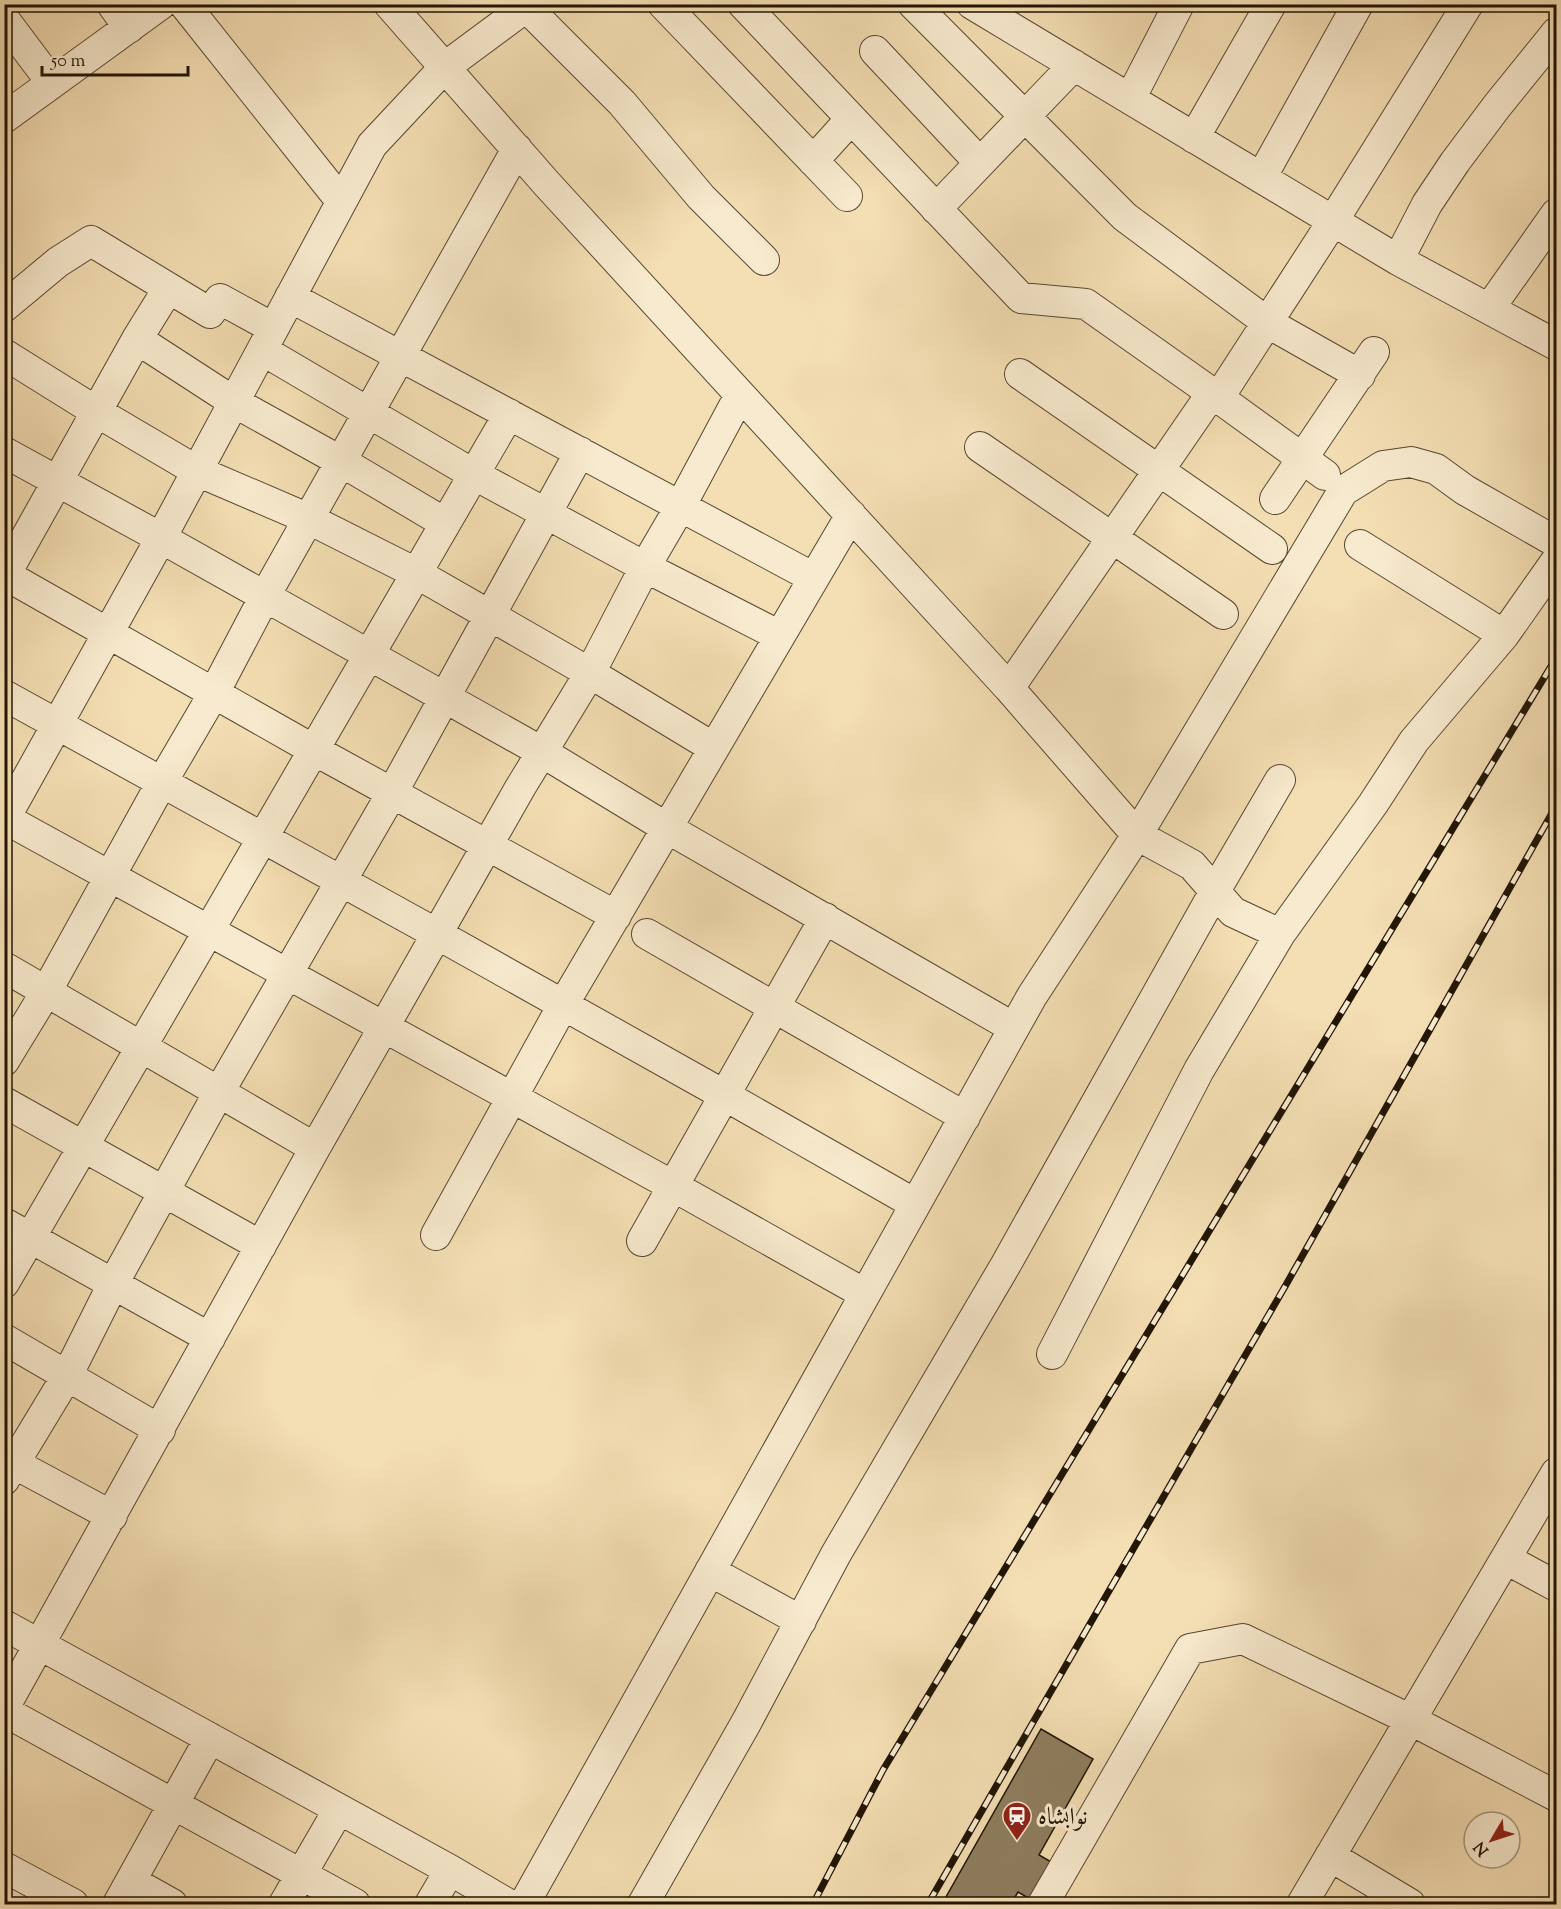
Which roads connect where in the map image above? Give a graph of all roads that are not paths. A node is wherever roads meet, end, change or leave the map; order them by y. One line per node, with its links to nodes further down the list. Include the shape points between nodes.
1 (161, 4): 13 (street)
2 (184, 4): 30 (street)
3 (389, 4): 18 (street)
4 (663, 4): 26 (street)
5 (743, 4): 23 (street)
6 (913, 4): 21 (street)
7 (972, 4): 17 (street)
8 (1179, 4): 20 (street)
9 (1271, 4): 24 (street)
10 (1358, 4): 28 (street)
11 (1468, 4): 33 (street)
12 (528, 6): 18 (street); 35 (street, via 622,103 701,197)
13 (120, 16): 19 (street)
14 (4, 19): 19 (street)
15 (1557, 33): 34 (street, via 1455,162 1427,204)
16 (875, 51): 27 (street)
17 (1074, 65): 20 (street); 21 (street)
18 (445, 67): 25 (street); 30 (street, via 372,145)
19 (52, 83): 22 (street)
20 (1130, 99): 24 (street)
21 (1025, 117): 27 (street); 40 (street, via 1125,217)
22 (4, 118)
23 (851, 119): 26 (street); 31 (street)
24 (1194, 138): 28 (street)
25 (517, 150): 45 (street); 47 (street)
26 (813, 161): 29 (street)
27 (980, 163): 31 (street)
28 (1261, 178): 33 (street)
29 (847, 196)
30 (342, 201): 37 (street)
31 (936, 209): 48 (street, via 1021,298 1086,304)
32 (1557, 214): 39 (street)
33 (1333, 221): 34 (street); 40 (street)
34 (1398, 260): 39 (street)
35 (764, 261)
36 (168, 289): 38 (street, via 91,241 58,262); 41 (street); 42 (street, via 210,313 220,299)
37 (290, 297): 42 (street); 45 (street)
38 (4, 307)
39 (1489, 309): 43 (street)
40 (1268, 323): 48 (street); 60 (street, via 1367,363)
41 (137, 339): 49 (street); 50 (street)
42 (267, 339): 49 (street); 51 (street)
43 (1557, 345)
44 (4, 354): 50 (street)
45 (400, 356): 51 (street); 52 (street)
46 (1020, 374): 57 (street)
47 (740, 395): 63 (street); 65 (street)
48 (1216, 395): 57 (street); 60 (street)
49 (234, 402): 56 (street); 58 (street)
50 (97, 412): 58 (street); 61 (street)
51 (369, 413): 56 (street); 59 (street)
52 (508, 414): 55 (street); 59 (street)
53 (980, 447): 69 (street)
54 (4, 452): 61 (street)
55 (580, 452): 63 (street); 64 (street)
56 (342, 462): 66 (street); 67 (street)
57 (1160, 469): 69 (street); 72 (street)
58 (197, 471): 66 (street); 68 (street)
59 (473, 474): 64 (street); 67 (street)
60 (1324, 475): 62 (street); 70 (street, via 1411,462 1436,469 1465,490); 99 (street)
61 (58, 482): 68 (street); 76 (street)
62 (1275, 499)
63 (680, 507): 74 (street); 77 (street)
64 (545, 512): 74 (street); 80 (street)
65 (850, 515): 77 (street); 86 (street)
66 (309, 519): 75 (street); 78 (street)
67 (445, 523): 75 (street)
68 (161, 538): 78 (street); 81 (street)
69 (1112, 538): 79 (street); 86 (street)
70 (1557, 542)
71 (1360, 544): 82 (street)
72 (1272, 549)
73 (1557, 561): 82 (street)
74 (645, 567): 83 (street); 85 (street)
75 (416, 573): 80 (street); 84 (street)
76 (5, 576): 81 (street)
77 (814, 578): 83 (street)
78 (265, 596): 84 (street); 87 (street)
79 (1223, 614)
80 (489, 615): 85 (street); 89 (street)
81 (109, 632): 87 (street); 90 (street)
82 (1504, 634): 110 (street, via 1414,741)
83 (780, 636): 91 (street)
84 (369, 654): 89 (street); 92 (street)
85 (590, 673): 91 (street); 93 (street)
86 (1009, 688): 99 (street)
87 (214, 693): 92 (street); 95 (street)
88 (4, 695): 90 (street)
89 (444, 697): 93 (street); 96 (street)
90 (57, 725): 95 (street); 97 (street)
91 (714, 748): 98 (street)
92 (314, 750): 96 (street); 100 (street)
93 (542, 752): 98 (street); 101 (street)
94 (1280, 780): 104 (street)
95 (162, 782): 100 (street); 102 (street)
96 (392, 793): 101 (street); 103 (street)
97 (5, 819): 102 (street)
98 (667, 828): 105 (street); 106 (street)
99 (1137, 835): 104 (street, via 1192,865); 117 (street)
100 (263, 838): 103 (street); 107 (street)
101 (488, 845): 105 (street); 108 (street)
102 (111, 876): 107 (street); 113 (street)
103 (341, 881): 108 (street); 112 (street)
104 (1215, 891): 110 (street, via 1233,912); 149 (street)
105 (616, 916): 114 (street)
106 (825, 918): 115 (street); 117 (street)
107 (209, 930): 112 (street); 118 (street)
108 (437, 934): 114 (street); 116 (street)
109 (647, 934): 115 (street)
110 (1280, 934): 140 (street, via 1199,1070)
111 (4, 967): 113 (street)
112 (289, 974): 116 (street); 120 (street)
113 (46, 992): 118 (street); 119 (street)
114 (563, 1005): 121 (street); 122 (street)
115 (775, 1006): 121 (street); 124 (street)
116 (385, 1026): 122 (street); 126 (street)
117 (1014, 1028): 124 (street)
118 (141, 1047): 120 (street); 125 (street)
119 (4, 1061)
120 (219, 1092): 126 (street); 128 (street)
121 (724, 1095): 127 (street); 129 (street)
122 (513, 1098): 127 (street); 131 (street)
123 (4, 1102): 125 (street)
124 (965, 1117): 129 (street)
125 (84, 1146): 128 (street); 132 (street)
126 (315, 1148): 134 (street)
127 (673, 1185): 133 (street); 137 (street)
128 (165, 1192): 134 (street); 136 (street)
129 (915, 1204): 137 (street)
130 (4, 1223): 132 (street)
131 (436, 1235)
132 (30, 1238): 135 (street); 136 (street)
133 (642, 1241)
134 (261, 1246): 139 (street)
135 (4, 1283)
136 (113, 1284): 139 (street); 141 (street)
137 (865, 1294): 147 (street)
138 (4, 1338): 141 (street)
139 (210, 1338): 142 (street)
140 (1052, 1354)
141 (67, 1376): 142 (street); 143 (street)
142 (160, 1430): 145 (street)
143 (8, 1467): 145 (street)
144 (1557, 1473): 146 (street)
145 (112, 1516): 151 (street)
146 (1506, 1559): 148 (street); 153 (street)
147 (710, 1571): 149 (street); 169 (street)
148 (1557, 1586)
149 (801, 1621): 170 (street)
150 (4, 1624): 151 (street)
151 (41, 1645): 152 (street); 154 (street)
152 (4, 1710): 156 (street)
153 (1411, 1720): 155 (street); 158 (street); 171 (street, via 1243,1640 1190,1649)
154 (210, 1738): 156 (street); 157 (street)
155 (1557, 1796)
156 (173, 1804): 161 (street); 162 (street)
157 (339, 1809): 160 (street); 161 (street)
158 (1330, 1856): 172 (street); 173 (street)
159 (4, 1867): 163 (street)
160 (450, 1870): 167 (street); 168 (street)
161 (301, 1875): 165 (street); 166 (street)
162 (124, 1893): 164 (street)
163 (73, 1905)
164 (172, 1905)
165 (284, 1905)
166 (355, 1905)
167 (430, 1905)
168 (508, 1905)
169 (524, 1905)
170 (642, 1905)
171 (1043, 1905)
172 (1302, 1905)
173 (1410, 1905)

